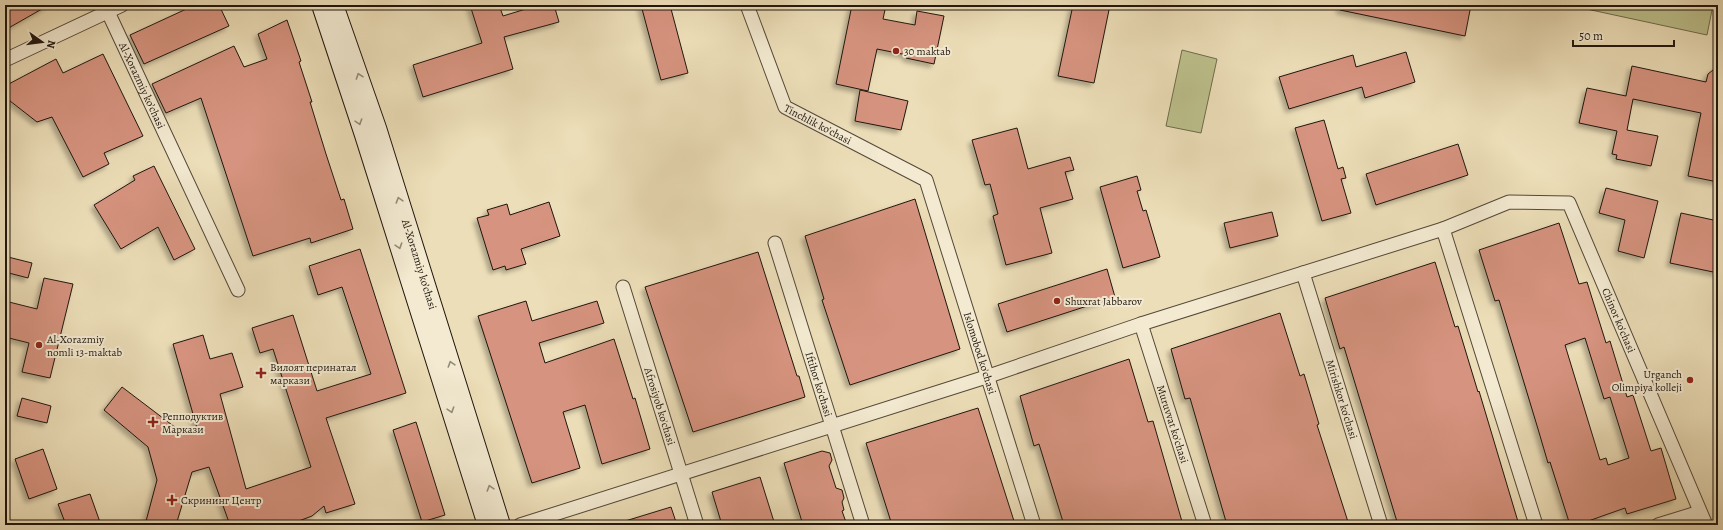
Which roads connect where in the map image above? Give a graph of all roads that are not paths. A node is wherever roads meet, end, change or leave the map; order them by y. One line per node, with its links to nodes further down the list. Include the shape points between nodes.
1 (122, 5): 5 (street)
2 (321, 5): 18 (main road, Al-Xorazmiy ko’chasi, one-way to 18)
3 (334, 5): 19 (main road, Al-Xorazmiy ko’chasi, one-way to 3, via 377,128)
4 (748, 5): 7 (street, Tinchlik ko'chasi, via 785,107)
5 (108, 12): 6 (street); 12 (street, Al-Xorazmiy ko’chasi)
6 (5, 60)
7 (926, 180): 14 (street, Islomobod ko'chasi)
8 (1443, 229): 10 (street); 17 (street, Chinor ko'chasi, via 1509,202 1569,203); 26 (street)
9 (775, 243): 15 (street, Iftihor ko'chasi)
10 (1303, 273): 13 (street); 25 (street, Mirishkor ko'chasi)
11 (623, 287): 16 (street, Afrosiyob ko'chasi)
12 (238, 290)
13 (1141, 324): 14 (street); 24 (street, Muruvvat ko'chasi)
14 (986, 377): 15 (street); 23 (street, Islomobod ko'chasi)
15 (831, 426): 16 (street); 22 (street, Iftihor ko'chasi)
16 (680, 473): 20 (street); 21 (street, Afrosiyob ko'chasi)
17 (1700, 512): 27 (street); 28 (street, Chinor ko'chasi)
18 (487, 525)
19 (501, 525)
20 (520, 525)
21 (697, 525)
22 (863, 525)
23 (1034, 525)
24 (1205, 525)
25 (1381, 525)
26 (1536, 525)
27 (1658, 525)
28 (1706, 525)

